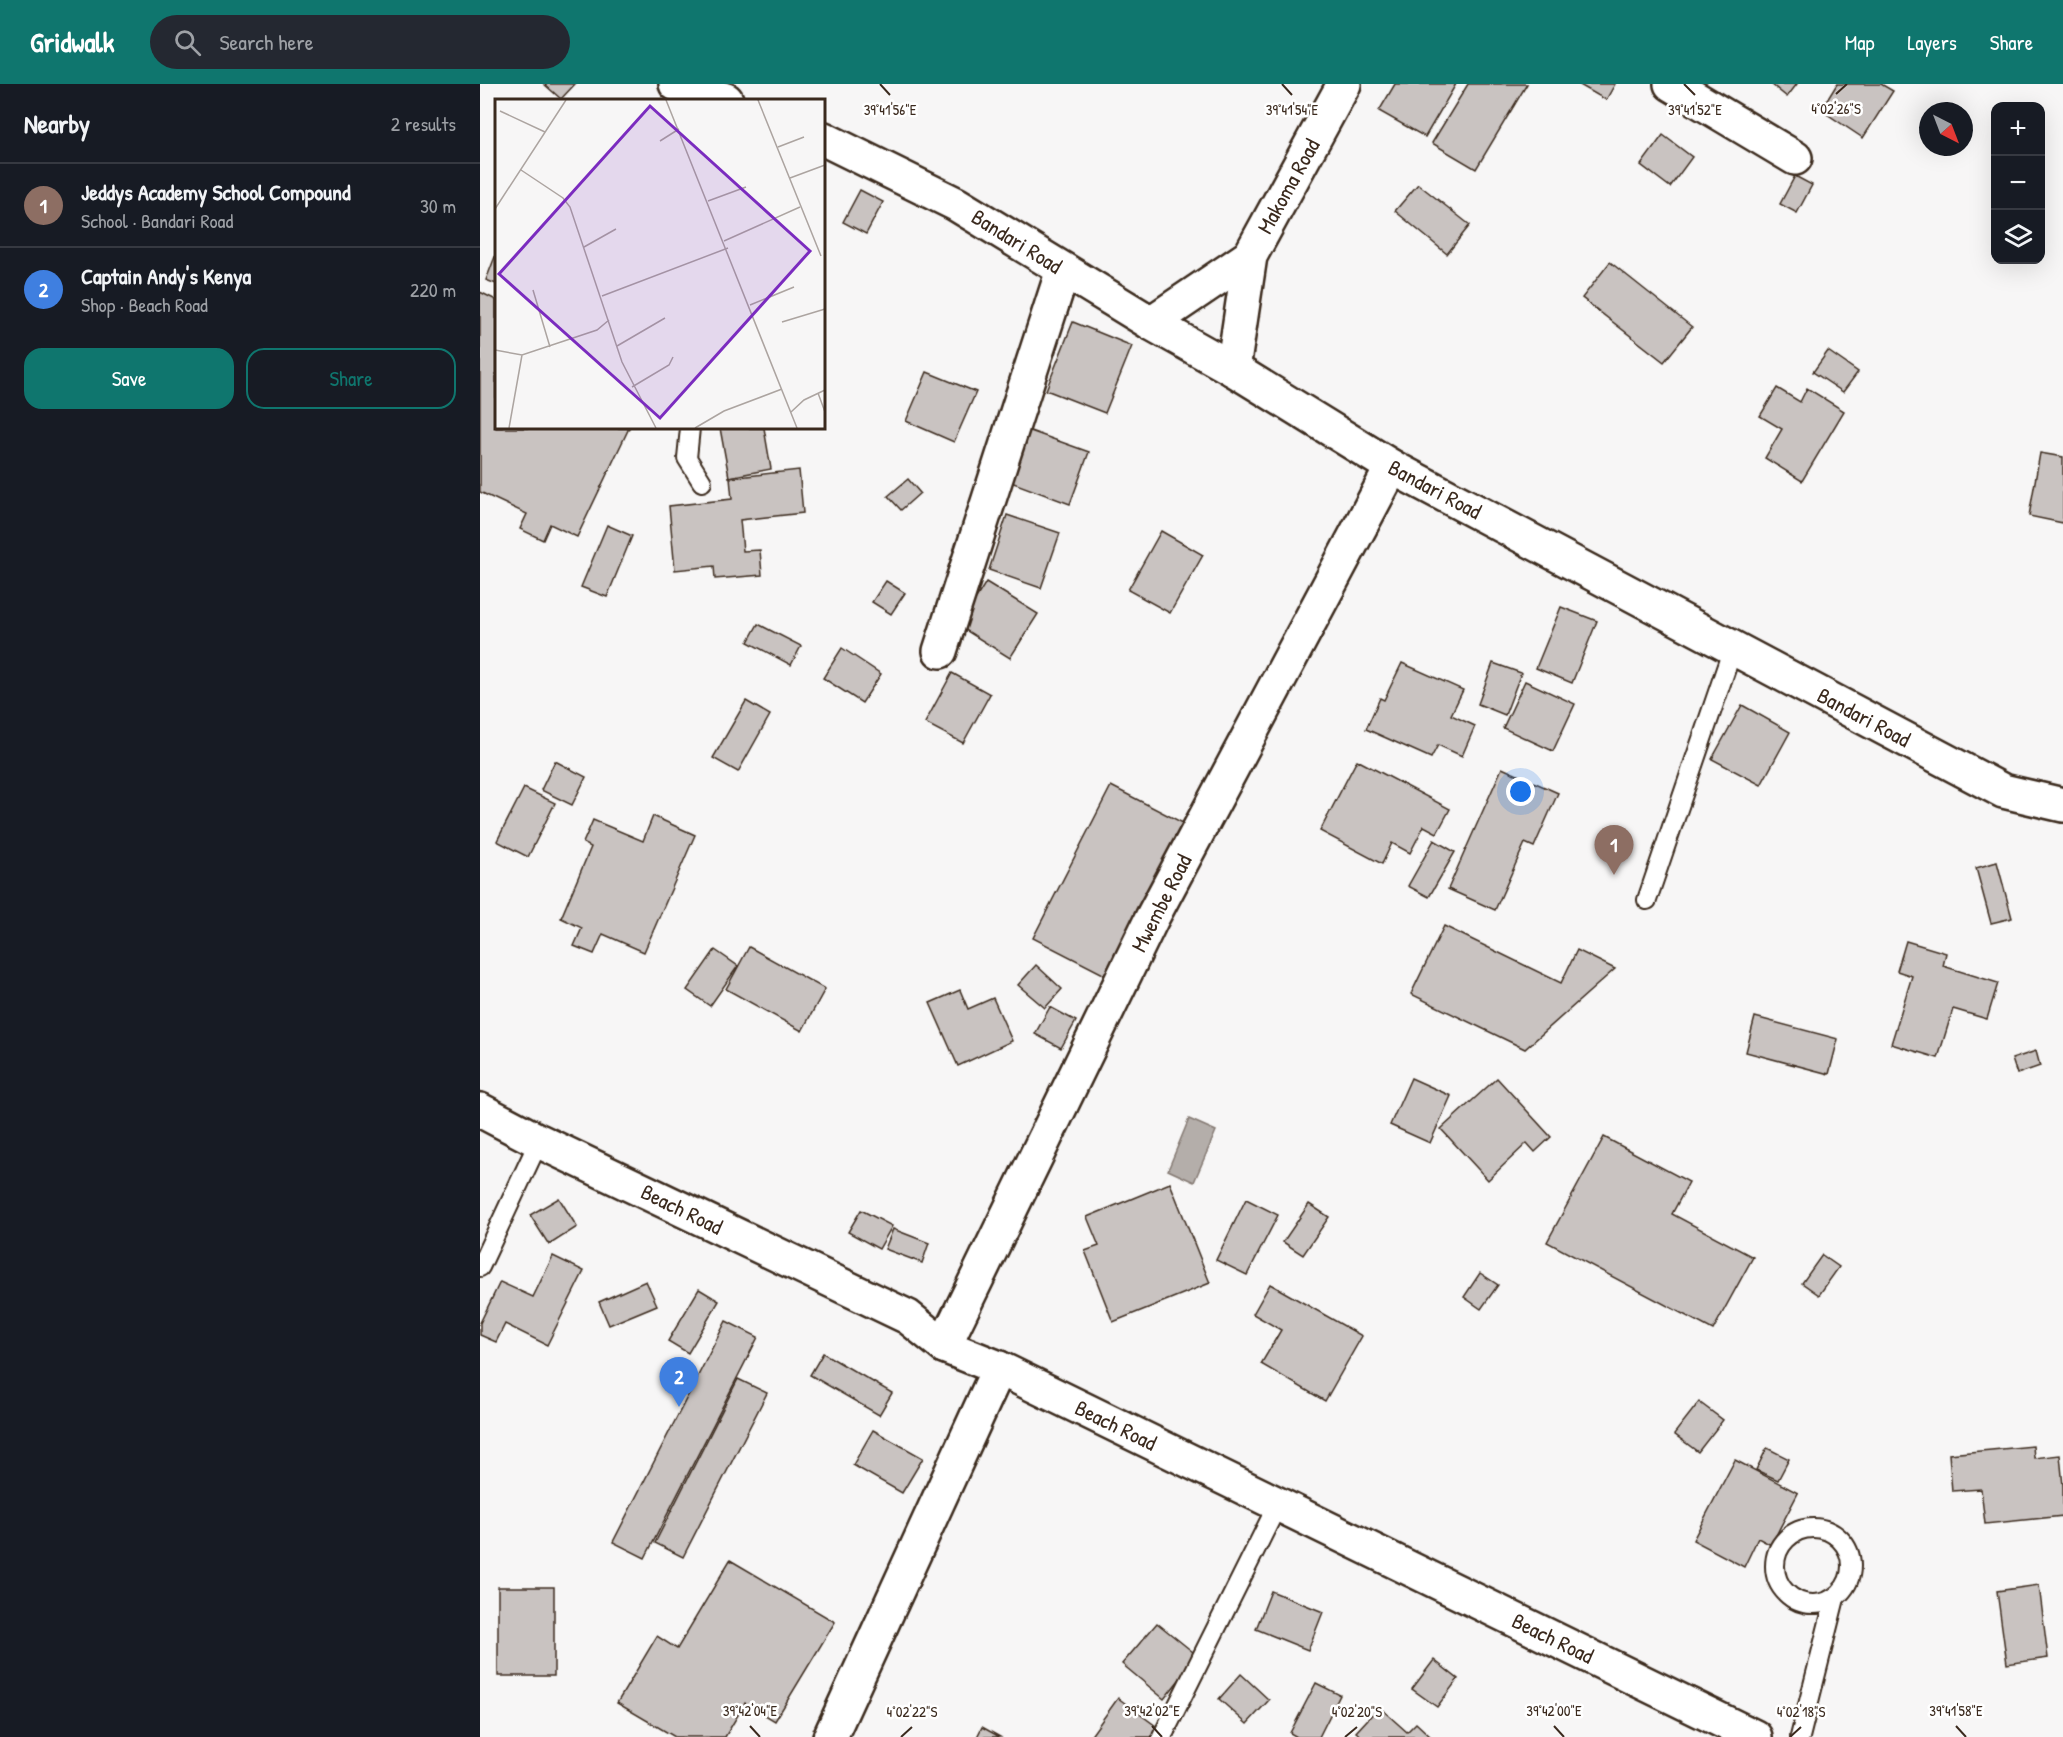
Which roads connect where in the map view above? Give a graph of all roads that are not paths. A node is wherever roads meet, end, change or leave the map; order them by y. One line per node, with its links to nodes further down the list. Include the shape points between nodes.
1 (676, 84): 4 (street)
2 (1344, 84): 7 (street, Makoma Road)
3 (1671, 84): 6 (street)
4 (723, 99)
5 (825, 139): 8 (street, Bandari Road, via 956,204)
6 (1795, 158)
7 (1250, 256): 9 (street, Makoma Road); 10 (street, Makoma Road)
8 (1064, 270): 9 (street, Bandari Road); 15 (street)
9 (1151, 323): 10 (street, Bandari Road)
10 (1233, 369): 12 (street, Bandari Road)
11 (690, 429): 13 (lane, via 687,458)
12 (1392, 467): 14 (street, Bandari Road); 21 (street, Mwembe Road, via 1152,918)
13 (702, 482)
14 (1733, 648): 16 (street, Bandari Road, via 2003,791); 17 (lane)
15 (940, 651)
16 (2063, 806)
17 (1647, 900)
18 (480, 1110): 19 (street, Beach Road)
19 (539, 1141): 20 (lane); 21 (street, Beach Road, via 908,1317)
20 (480, 1268)
21 (944, 1346): 22 (street, Beach Road)
22 (999, 1368): 23 (street, Beach Road); 25 (street)
23 (1278, 1504): 26 (lane); 27 (street, Beach Road)
24 (1835, 1598): 24 (lane, via 1848,1583 1852,1564 1846,1545 1830,1532 1811,1528 1792,1534 1779,1549 1775,1569 1782,1588 1796,1601 1806,1603); 28 (lane)
25 (830, 1737)
26 (1162, 1737)
27 (1755, 1737)
28 (1800, 1737)

